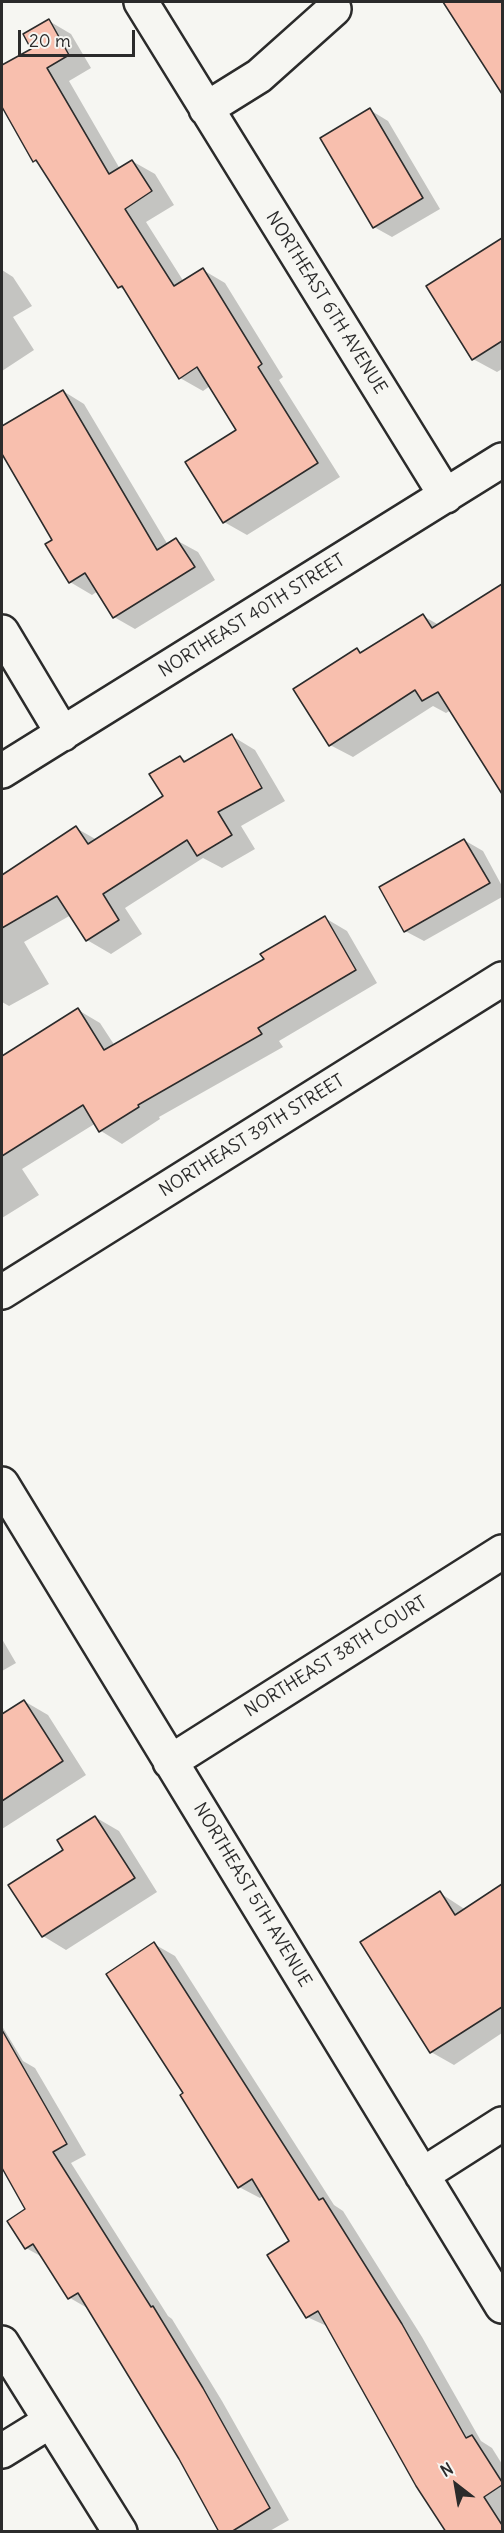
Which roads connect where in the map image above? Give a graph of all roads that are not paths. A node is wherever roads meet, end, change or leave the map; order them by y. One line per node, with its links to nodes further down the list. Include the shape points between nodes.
1 (141, 2): 3 (street, NORTHEAST 6TH AVENUE)
2 (334, 9): 3 (street, via 258,76)
3 (206, 109): 5 (street, NORTHEAST 6TH AVENUE)
4 (502, 460): 5 (street, NORTHEAST 40TH STREET)
5 (446, 496): 7 (street, NORTHEAST 40TH STREET)
6 (2, 632): 7 (street)
7 (63, 734): 8 (street, NORTHEAST 40TH STREET)
8 (2, 771)
9 (502, 979): 10 (street, NORTHEAST 39TH STREET)
10 (2, 1292)
11 (2, 1484): 13 (street, NORTHEAST 5TH AVENUE)
12 (502, 1552): 13 (street, NORTHEAST 38TH COURT)
13 (170, 1762): 15 (street, NORTHEAST 5TH AVENUE)
14 (502, 2124): 15 (street)
15 (422, 2175): 16 (street, NORTHEAST 5TH AVENUE)
16 (502, 2306)
17 (2, 2343): 18 (street)
18 (49, 2422): 19 (street); 20 (street)
19 (2, 2451)
20 (120, 2532)

